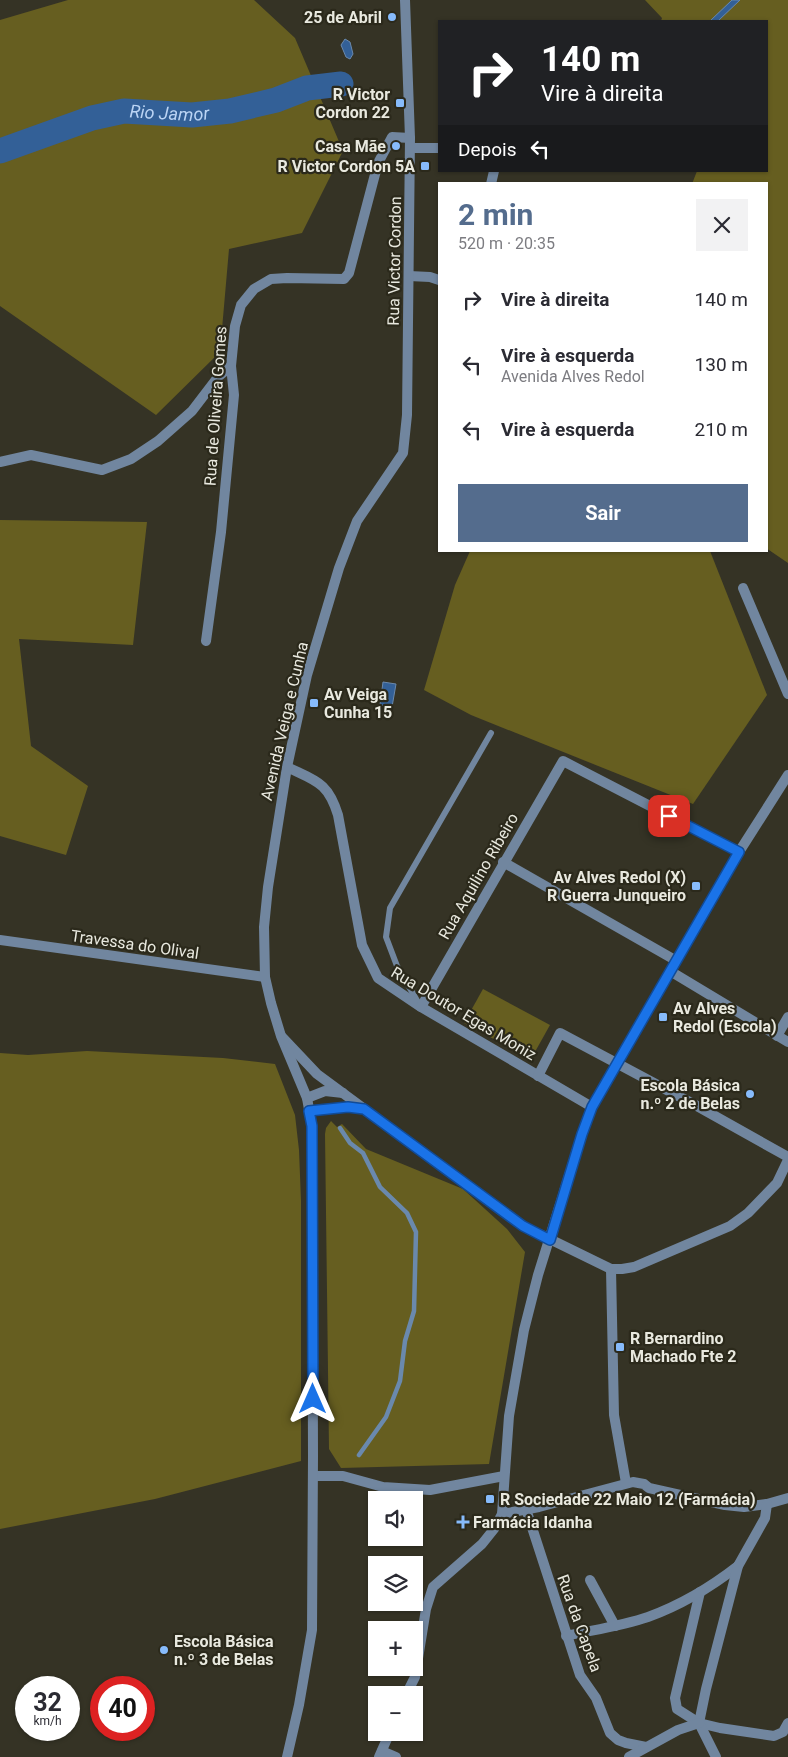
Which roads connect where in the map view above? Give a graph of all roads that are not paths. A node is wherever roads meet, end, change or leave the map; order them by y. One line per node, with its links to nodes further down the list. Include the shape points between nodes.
1 (405, 0): 2 (street, Rua Victor Cordon)
2 (410, 143): 3 (street); 4 (street, Rua Victor Cordon); 7 (street, Rua de Oliveira Gomes, via 392,137 378,163 349,273 344,279 271,279 254,289 241,305 235,326)
3 (438, 148)
4 (409, 276): 5 (street); 6 (street, Rua Victor Cordon)
5 (436, 276)
6 (408, 345): 13 (street, Avenida Veiga e Cunha, via 403,452 357,521 339,568 307,674)
7 (231, 366): 8 (street, via 218,377 192,411 158,441 131,459 102,470 31,455); 10 (street, Rua de Oliveira Gomes, via 234,395 221,532)
8 (0, 462)
9 (743, 588): 11 (street)
10 (206, 641)
11 (788, 694)
12 (491, 733): 21 (lane, via 390,908 386,937 397,966)
13 (287, 766): 20 (street, Avenida Veiga e Cunha, via 268,887 264,926); 21 (street, Rua Doutor Egas Moniz, via 320,783 333,798 362,945 378,978)
14 (788, 775): 15 (street)
15 (739, 852): 16 (street, Rua Aquilino Ribeiro, via 562,761); 18 (street)
16 (503, 862): 18 (street); 21 (street, Rua Aquilino Ribeiro)
17 (0, 940): 20 (street, Travessa do Olival)
18 (675, 960): 19 (street)
19 (670, 971): 24 (street); 26 (street)
20 (265, 977): 23 (street, Avenida Veiga e Cunha)
21 (421, 1007): 27 (street, Rua Doutor Egas Moniz)
22 (788, 1017): 24 (street)
23 (282, 1036): 28 (street, Avenida Veiga e Cunha, via 317,1074); 29 (street)
24 (778, 1036): 25 (street)
25 (788, 1042)
26 (618, 1063): 27 (street, Rua Doutor Egas Moniz, via 560,1033); 30 (street); 33 (street)
27 (538, 1076): 30 (street, Rua Doutor Egas Moniz)
28 (344, 1093): 29 (street, via 325,1091); 31 (street, Avenida Veiga e Cunha)
29 (307, 1098): 32 (street)
30 (592, 1107): 34 (street)
31 (364, 1109): 32 (street, via 348,1107); 34 (street, Avenida Veiga e Cunha, via 523,1226)
32 (309, 1111): 36 (street, via 312,1126)
33 (788, 1159): 35 (street, via 777,1183 730,1226 634,1267)
34 (550, 1240): 35 (street, Avenida Veiga e Cunha); 37 (street, via 524,1330 509,1416)
35 (611, 1269): 38 (street, via 614,1415)
36 (313, 1476): 37 (street, via 343,1476 383,1487 430,1490); 54 (street, via 312,1630 300,1705)
37 (504, 1476): 42 (street)
38 (626, 1483): 40 (street, via 644,1484 649,1488 724,1505); 41 (street)
39 (788, 1498): 40 (street)
40 (767, 1504): 43 (street, via 765,1518)
41 (526, 1510): 42 (street); 47 (street, Rua da Capela)
42 (502, 1514): 48 (street, via 482,1544 433,1586)
43 (738, 1566): 45 (street); 49 (street)
44 (590, 1580): 46 (street)
45 (700, 1592): 46 (street, via 675,1606); 49 (street, via 675,1698 677,1709)
46 (615, 1626): 47 (street)
47 (566, 1636): 52 (street, Rua da Capela, via 580,1675 596,1698 610,1733 618,1740)
48 (410, 1686)
49 (699, 1723): 50 (street, via 774,1736 783,1732); 52 (street); 57 (street)
50 (788, 1723)
51 (386, 1741): 53 (street)
52 (646, 1747): 56 (street)
53 (380, 1754): 55 (street)
54 (286, 1757)
55 (396, 1757)
56 (629, 1757)
57 (716, 1757)

